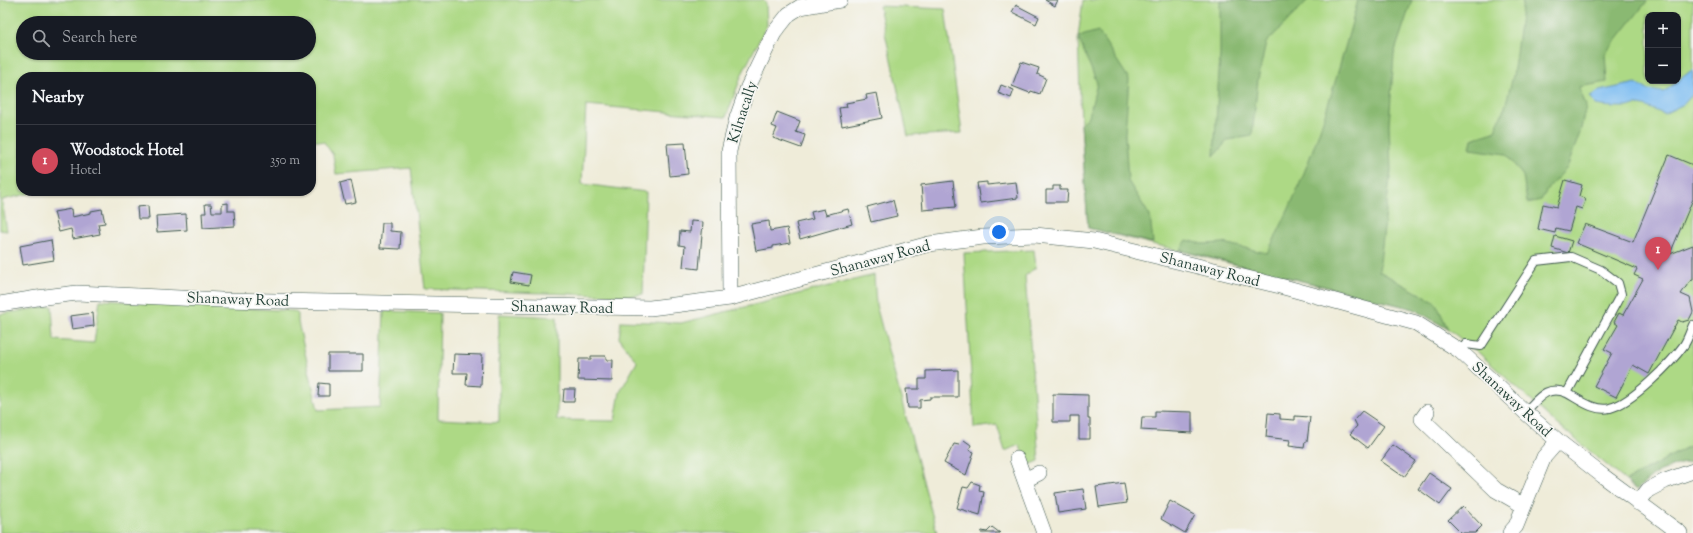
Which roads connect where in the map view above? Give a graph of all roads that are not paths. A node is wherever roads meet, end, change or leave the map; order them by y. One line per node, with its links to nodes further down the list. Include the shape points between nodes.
1 (840, 0): 2 (street, Kilnacally, via 800,7 789,14 774,33 748,86 729,151)
2 (730, 298): 3 (street, Shanaway Road, via 650,308 221,300 77,293); 5 (street, Shanaway Road, via 929,244 983,237 1034,235 1094,241 1280,286 1416,323)
3 (0, 304)
4 (1693, 325): 6 (lane, via 1685,344 1666,367 1627,400 1609,408 1592,407)
5 (1460, 351): 6 (lane, via 1466,344 1480,346 1536,261 1571,257 1601,270 1618,283 1621,294); 8 (street, Shanaway Road)
6 (1567, 393): 8 (lane, via 1558,390 1547,391)
7 (1426, 412): 15 (street, via 1422,419 1433,430 1496,490)
8 (1525, 412): 9 (street, Shanaway Road)
9 (1558, 440): 14 (street, Shanaway Road); 15 (street, via 1544,457)
10 (1017, 459): 13 (street)
11 (1693, 470): 14 (street, via 1648,490)
12 (1039, 474): 13 (street)
13 (1025, 480): 16 (street)
14 (1638, 503): 18 (street, Shanaway Road)
15 (1524, 506): 17 (street, via 1516,526)
16 (1044, 533)
17 (1510, 533)
18 (1680, 533)

